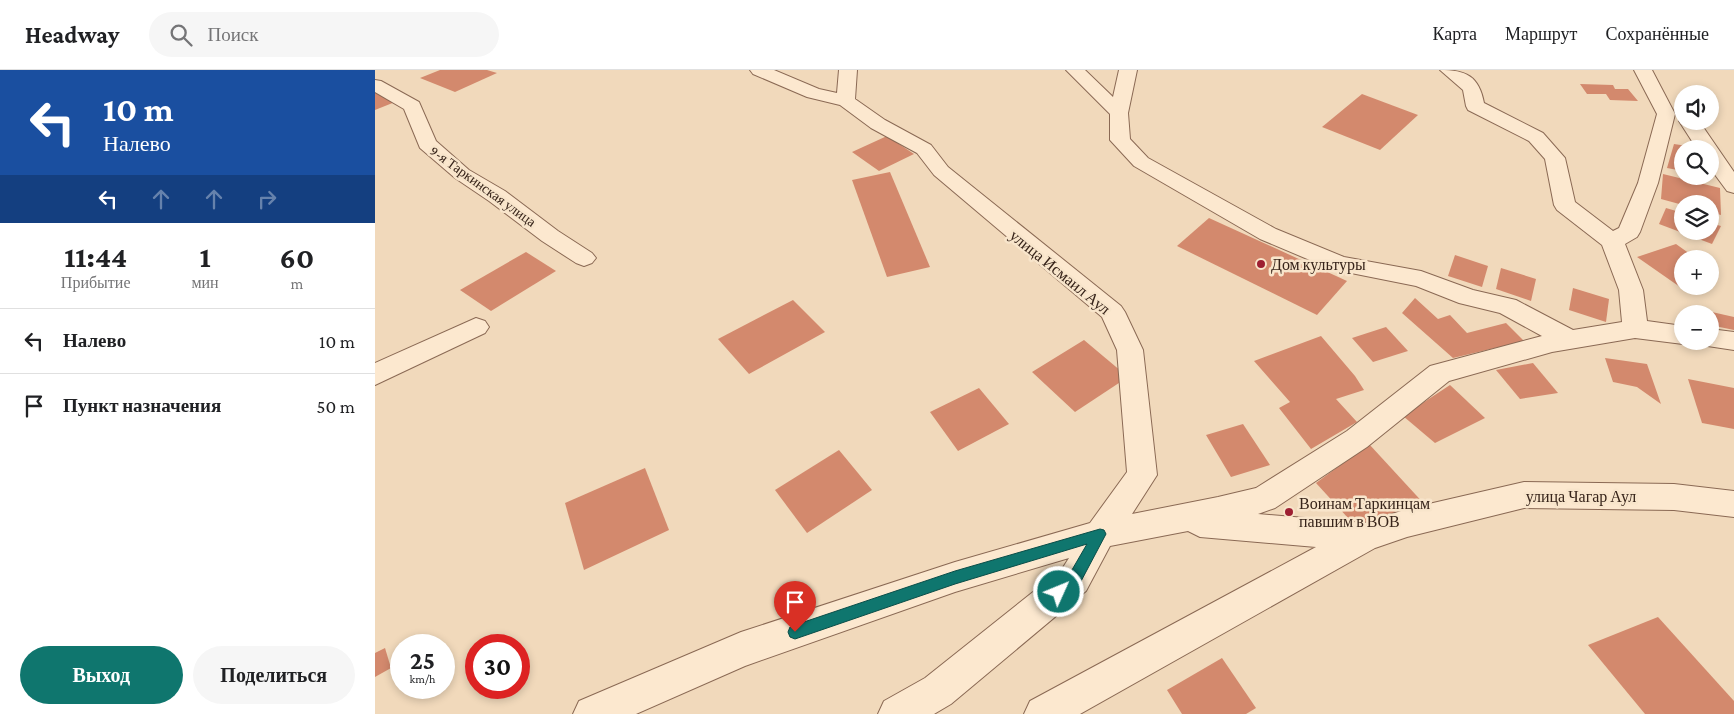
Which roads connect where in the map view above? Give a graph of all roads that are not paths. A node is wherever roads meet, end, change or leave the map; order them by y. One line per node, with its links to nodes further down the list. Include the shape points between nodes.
1 (848, 70): 8 (street)
2 (1075, 70): 9 (street)
3 (1128, 70): 9 (street)
4 (1449, 70): 13 (street, via 1472,88 1475,106 1536,137 1555,158 1565,205)
5 (1643, 70): 10 (street)
6 (761, 71): 8 (street, via 813,93)
7 (375, 85): 14 (street, 9-я Таркинская улица, via 412,106 427,144 462,174)
8 (845, 101): 24 (street, улица Исмаил Аул, via 878,124 924,149 941,171 1112,312 1130,350 1142,475)
9 (1119, 113): 19 (street, via 1119,140 1141,162 1268,234 1339,264 1421,279 1468,297 1507,306)
10 (1674, 117): 13 (street, via 1629,232)
11 (1719, 166): 12 (street)
12 (1734, 187)
13 (1612, 240): 16 (street, via 1631,290)
14 (584, 258)
15 (476, 328): 21 (street)
16 (1635, 329): 17 (street); 19 (street)
17 (1674, 334)
18 (1719, 339): 20 (street)
19 (1571, 340): 23 (street, via 1440,373 1357,439 1264,498 1218,511)
20 (1734, 340)
21 (375, 375)
22 (1734, 504): 25 (street, улица Чагар Аул, via 1674,497 1524,495 1407,523)
23 (1164, 520): 24 (street); 25 (street, улица Чагар Аул)
24 (1100, 534): 26 (street, via 955,577 741,650); 27 (street, улица Исмаил Аул, via 1074,580 938,691)
25 (1365, 537): 28 (street)
26 (592, 714)
27 (897, 714)
28 (1043, 714)

